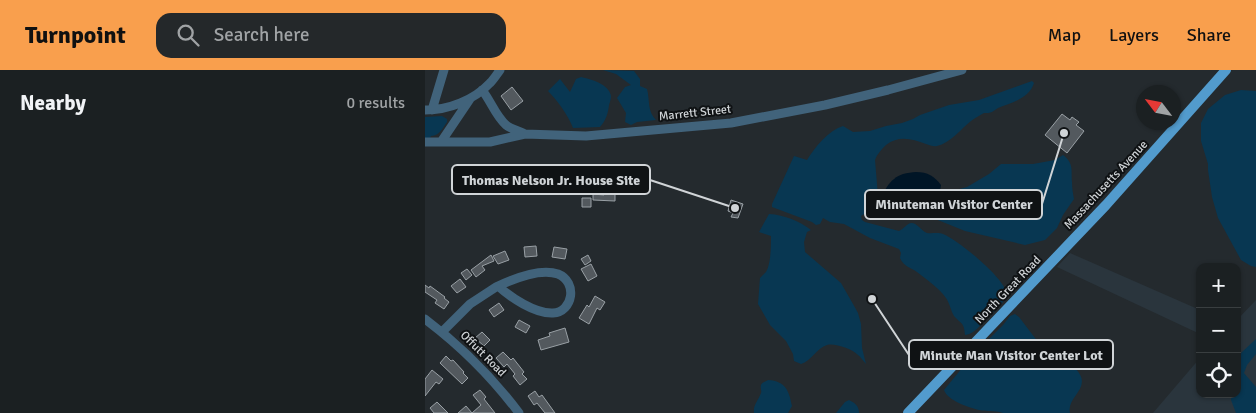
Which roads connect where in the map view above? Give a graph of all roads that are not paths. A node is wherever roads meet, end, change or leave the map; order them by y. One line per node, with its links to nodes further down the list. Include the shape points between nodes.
1 (444, 70): 7 (street)
2 (500, 70): 5 (street)
3 (962, 70): 8 (street, Marrett Street, via 825,105 731,123 586,136)
4 (1226, 70): 11 (main road, Massachusetts Avenue)
5 (482, 90): 6 (street); 8 (street, via 507,126)
6 (470, 99): 7 (street, via 452,107); 10 (street)
7 (428, 110)
8 (525, 134): 10 (street, Marrett Street, via 490,142)
9 (425, 142): 10 (street, Marrett Street)
10 (441, 142)
11 (1064, 250): 16 (main road, North Great Road)
12 (498, 286): 12 (street, via 534,274 558,274 567,281 572,297 561,310 545,312 529,307); 14 (street, via 470,304)
13 (425, 319): 14 (street, Offutt Road)
14 (442, 332): 15 (street, Offutt Road, via 484,370)
15 (519, 413)
16 (908, 413)

